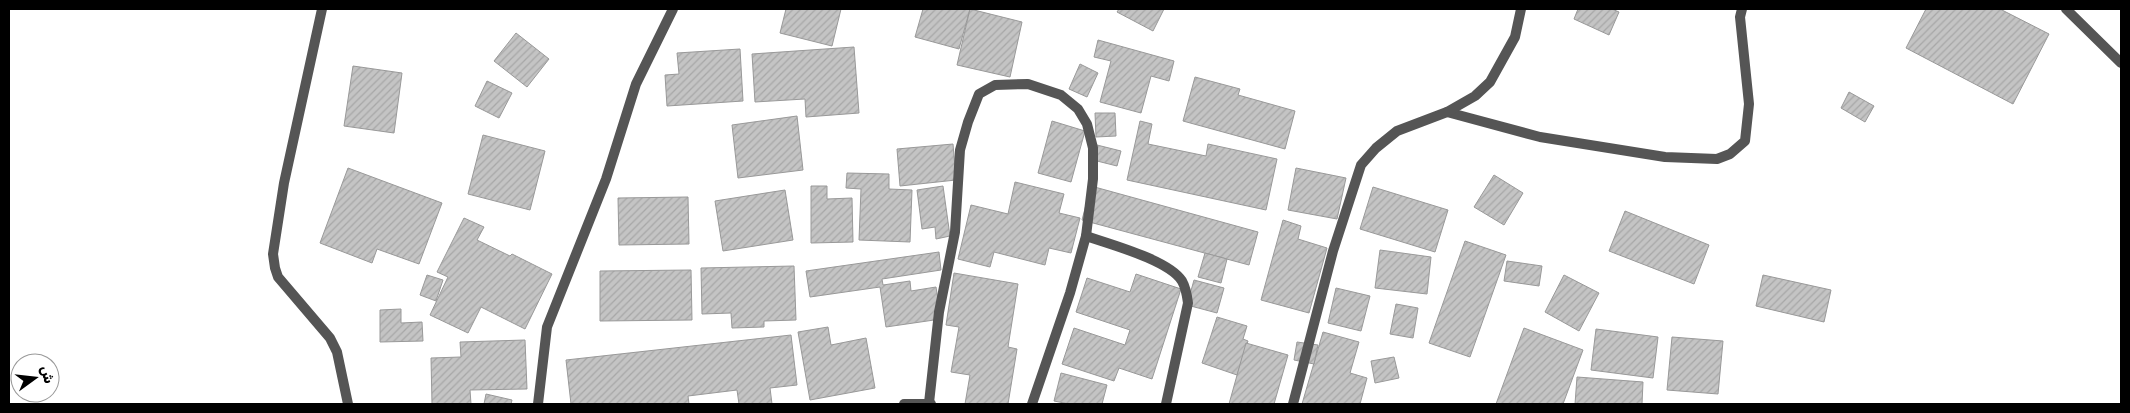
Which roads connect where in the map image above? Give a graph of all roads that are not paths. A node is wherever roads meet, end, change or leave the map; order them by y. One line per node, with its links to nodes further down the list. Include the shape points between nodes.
1 (322, 9): 9 (street, via 284,183 273,254 278,277 330,338 341,367)
2 (673, 9): 10 (street, via 636,84 606,179 547,326)
3 (1520, 9): 7 (street, via 1515,37 1490,82 1475,96)
4 (1742, 9): 7 (street, via 1740,17 1749,104 1745,141 1730,154 1716,159 1665,157 1540,137)
5 (2066, 9): 6 (street)
6 (2121, 63)
7 (1447, 112): 15 (street, via 1397,131 1361,166 1333,252)
8 (1086, 236): 12 (street, via 1093,148 1078,109 1060,95 1028,84 995,84 979,94 960,150 955,232 939,312); 13 (street); 14 (street, via 1139,254 1174,272 1186,290 1188,303)
9 (348, 404)
10 (538, 404)
11 (904, 404): 12 (street)
12 (930, 404)
13 (1032, 404)
14 (1166, 404)
15 (1293, 404)

